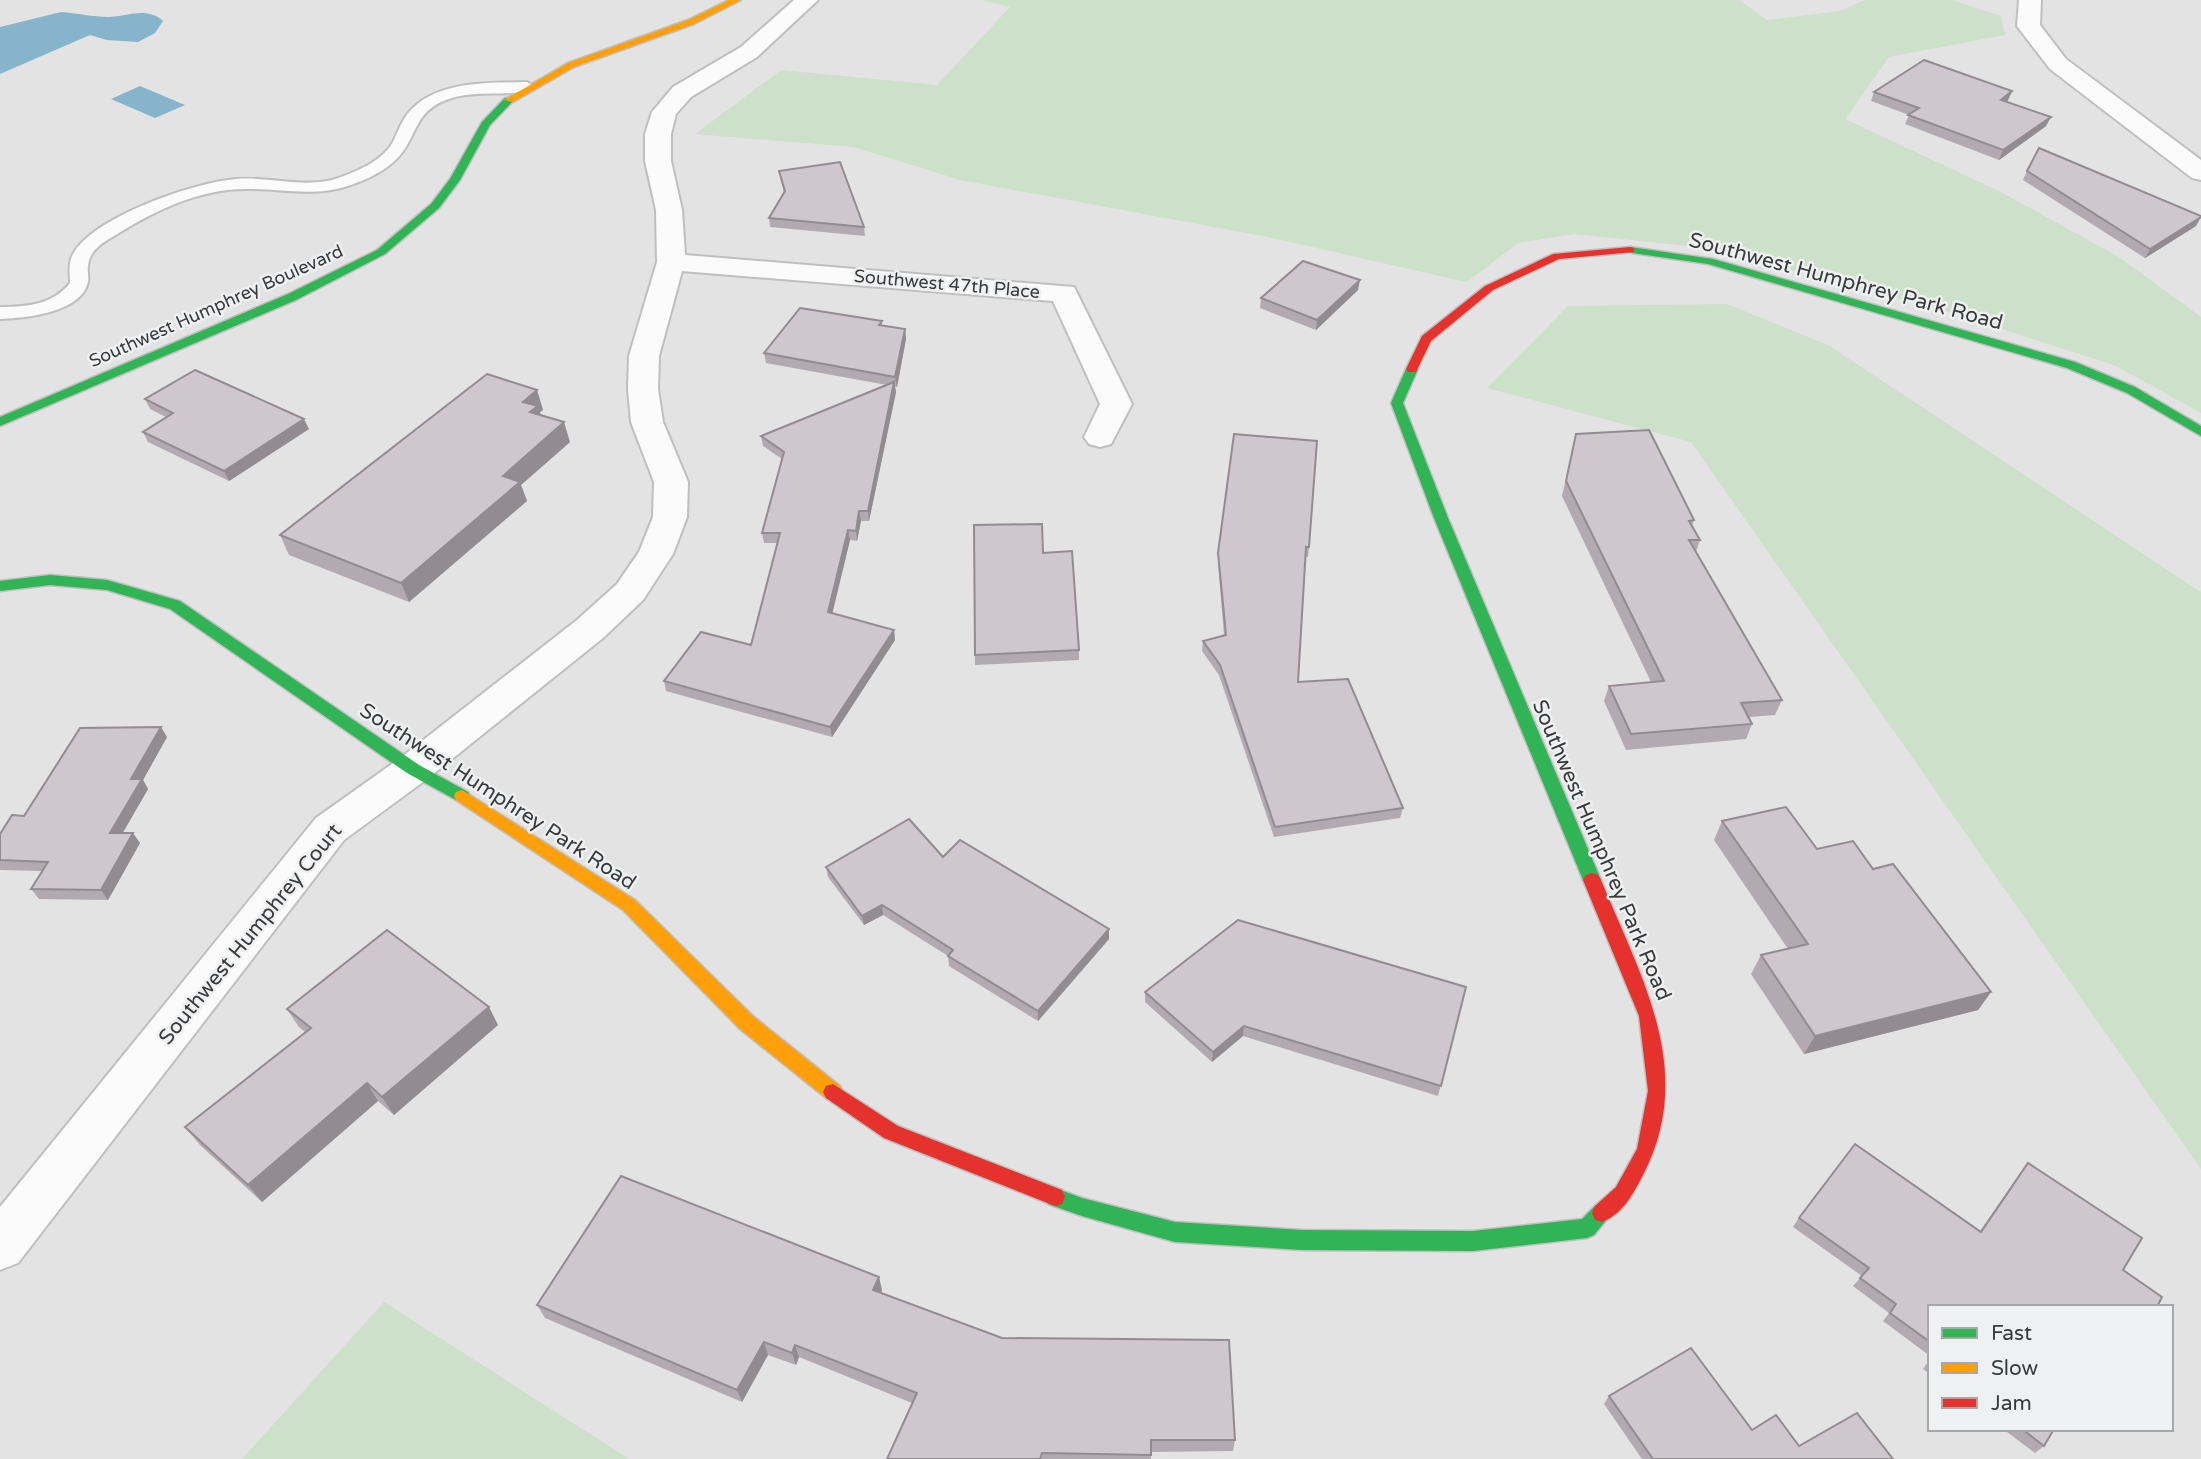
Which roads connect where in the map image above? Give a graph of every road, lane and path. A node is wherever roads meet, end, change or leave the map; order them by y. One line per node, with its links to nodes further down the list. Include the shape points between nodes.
1 (736, 0): 4 (street, Southwest Humphrey Boulevard)
2 (807, 0): 6 (street, Southwest Humphrey Court, via 749,52 682,92 664,113 657,161 669,210)
3 (2030, 0): 5 (street, via 2028,26 2058,64)
4 (527, 87): 7 (lane, via 436,98 419,109 386,160 337,184 307,188 237,184 172,200 94,240 77,263 79,283 64,299 27,312); 8 (street, Southwest Humphrey Boulevard, via 505,102 486,124 435,206 380,252 292,297)
5 (2201, 172)
6 (671, 262): 10 (street, Southwest 47th Place, via 1064,293 1116,404); 12 (street, Southwest Humphrey Court, via 644,356 642,389 647,422 671,482 670,517 656,554 630,592 590,629)
7 (0, 313)
8 (0, 422)
9 (2201, 432): 12 (street, Southwest Humphrey Park Road, via 2131,390 2071,365 1709,261 1629,250 1557,256 1489,288 1426,339 1397,403 1648,1016 1658,1091 1646,1150 1623,1194 1587,1228 1473,1241 1302,1240 1175,1232 1082,1207 1000,1176 891,1132 812,1078 747,1023 629,905 483,808)
10 (1100, 437)
11 (0, 586): 12 (street, Southwest Humphrey Park Road, via 50,580 107,585 175,605)
12 (413, 769): 13 (street, Southwest Humphrey Court, via 330,830)
13 (0, 1246)

